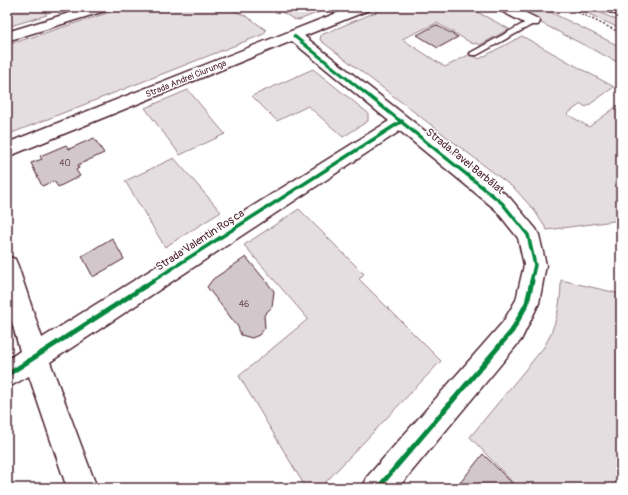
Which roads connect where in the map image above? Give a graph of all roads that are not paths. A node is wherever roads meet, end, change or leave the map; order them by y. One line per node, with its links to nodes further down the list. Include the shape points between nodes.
1 (103, 7): 8 (street)
2 (364, 7): 7 (street, Strada Andrei Ciurunga)
3 (504, 7): 6 (street)
4 (609, 7): 5 (street)
5 (621, 12)
6 (533, 22): 9 (lane)
7 (294, 36): 10 (street, Strada Pavel Barbălat); 11 (street, Strada Andrei Ciurunga)
8 (7, 37)
9 (474, 53)
10 (402, 121): 13 (street, Strada Valentin Roșca); 16 (street, Strada Pavel Barbălat, via 502,203 528,235 535,265 527,303 512,331)
11 (7, 150)
12 (7, 266): 13 (street)
13 (35, 357): 14 (street, Strada Valentin Roșca); 15 (street)
14 (7, 375)
15 (82, 488)
16 (378, 488)

